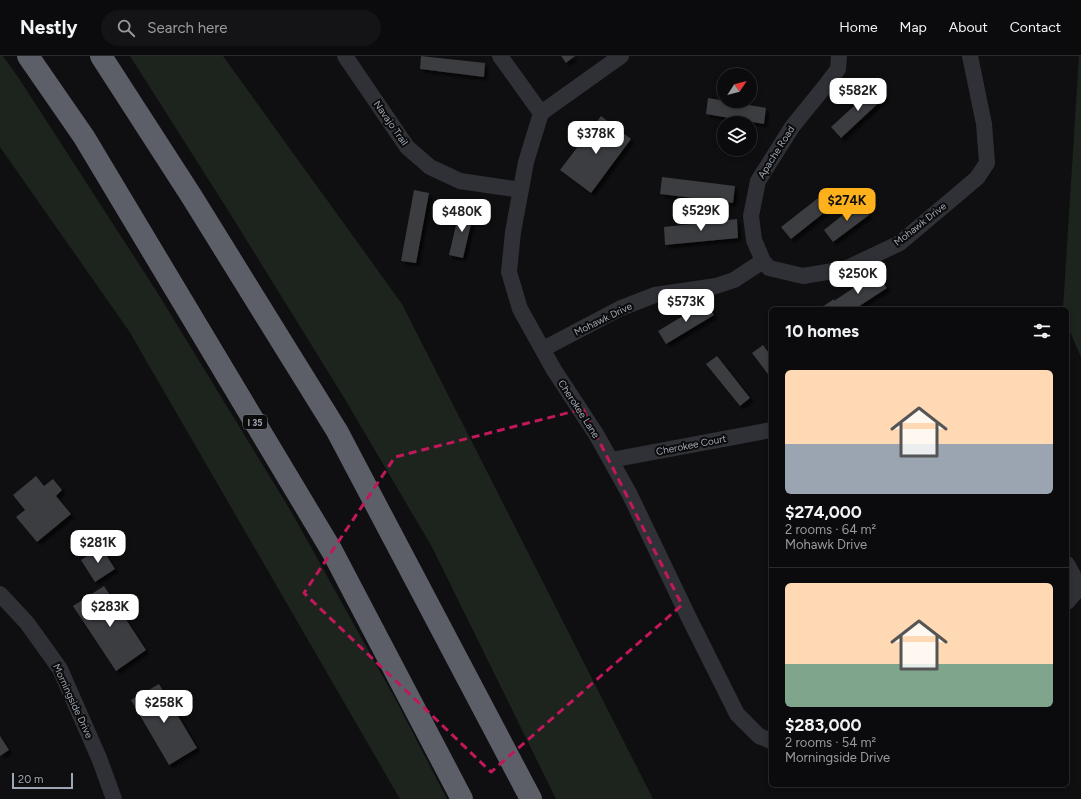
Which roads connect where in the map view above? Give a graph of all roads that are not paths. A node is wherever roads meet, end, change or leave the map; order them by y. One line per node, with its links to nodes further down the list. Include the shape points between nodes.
1 (28, 56): 19 (highway, I 35, via 84,137 332,551)
2 (101, 56): 20 (highway, via 337,431)
3 (345, 56): 9 (street, Navajo Trail, via 407,147 430,167 460,181)
4 (500, 56): 8 (street)
5 (621, 56): 8 (street)
6 (838, 56): 10 (street, Apache Road, via 838,69 792,127 758,181 751,216 754,240)
7 (970, 56): 10 (street, Mohawk Drive, via 984,124 987,163 977,178 900,243 845,270 803,276 769,268)
8 (541, 113): 9 (street, Cherokee Lane, via 526,162)
9 (521, 190): 11 (street, Cherokee Lane, via 509,272 520,309)
10 (763, 261): 11 (street, Mohawk Drive, via 734,280 716,286 655,295 621,308)
11 (543, 350): 13 (street, Cherokee Lane)
12 (769, 430): 13 (street, Cherokee Court)
13 (611, 460): 17 (street, Cherokee Lane, via 737,714 759,736)
14 (1069, 568): 16 (street, via 1073,575 1075,593)
15 (0, 594): 18 (street, Morningside Drive, via 27,623 60,669)
16 (1069, 600)
17 (769, 740)
18 (114, 799)
19 (462, 799)
20 (531, 799)

